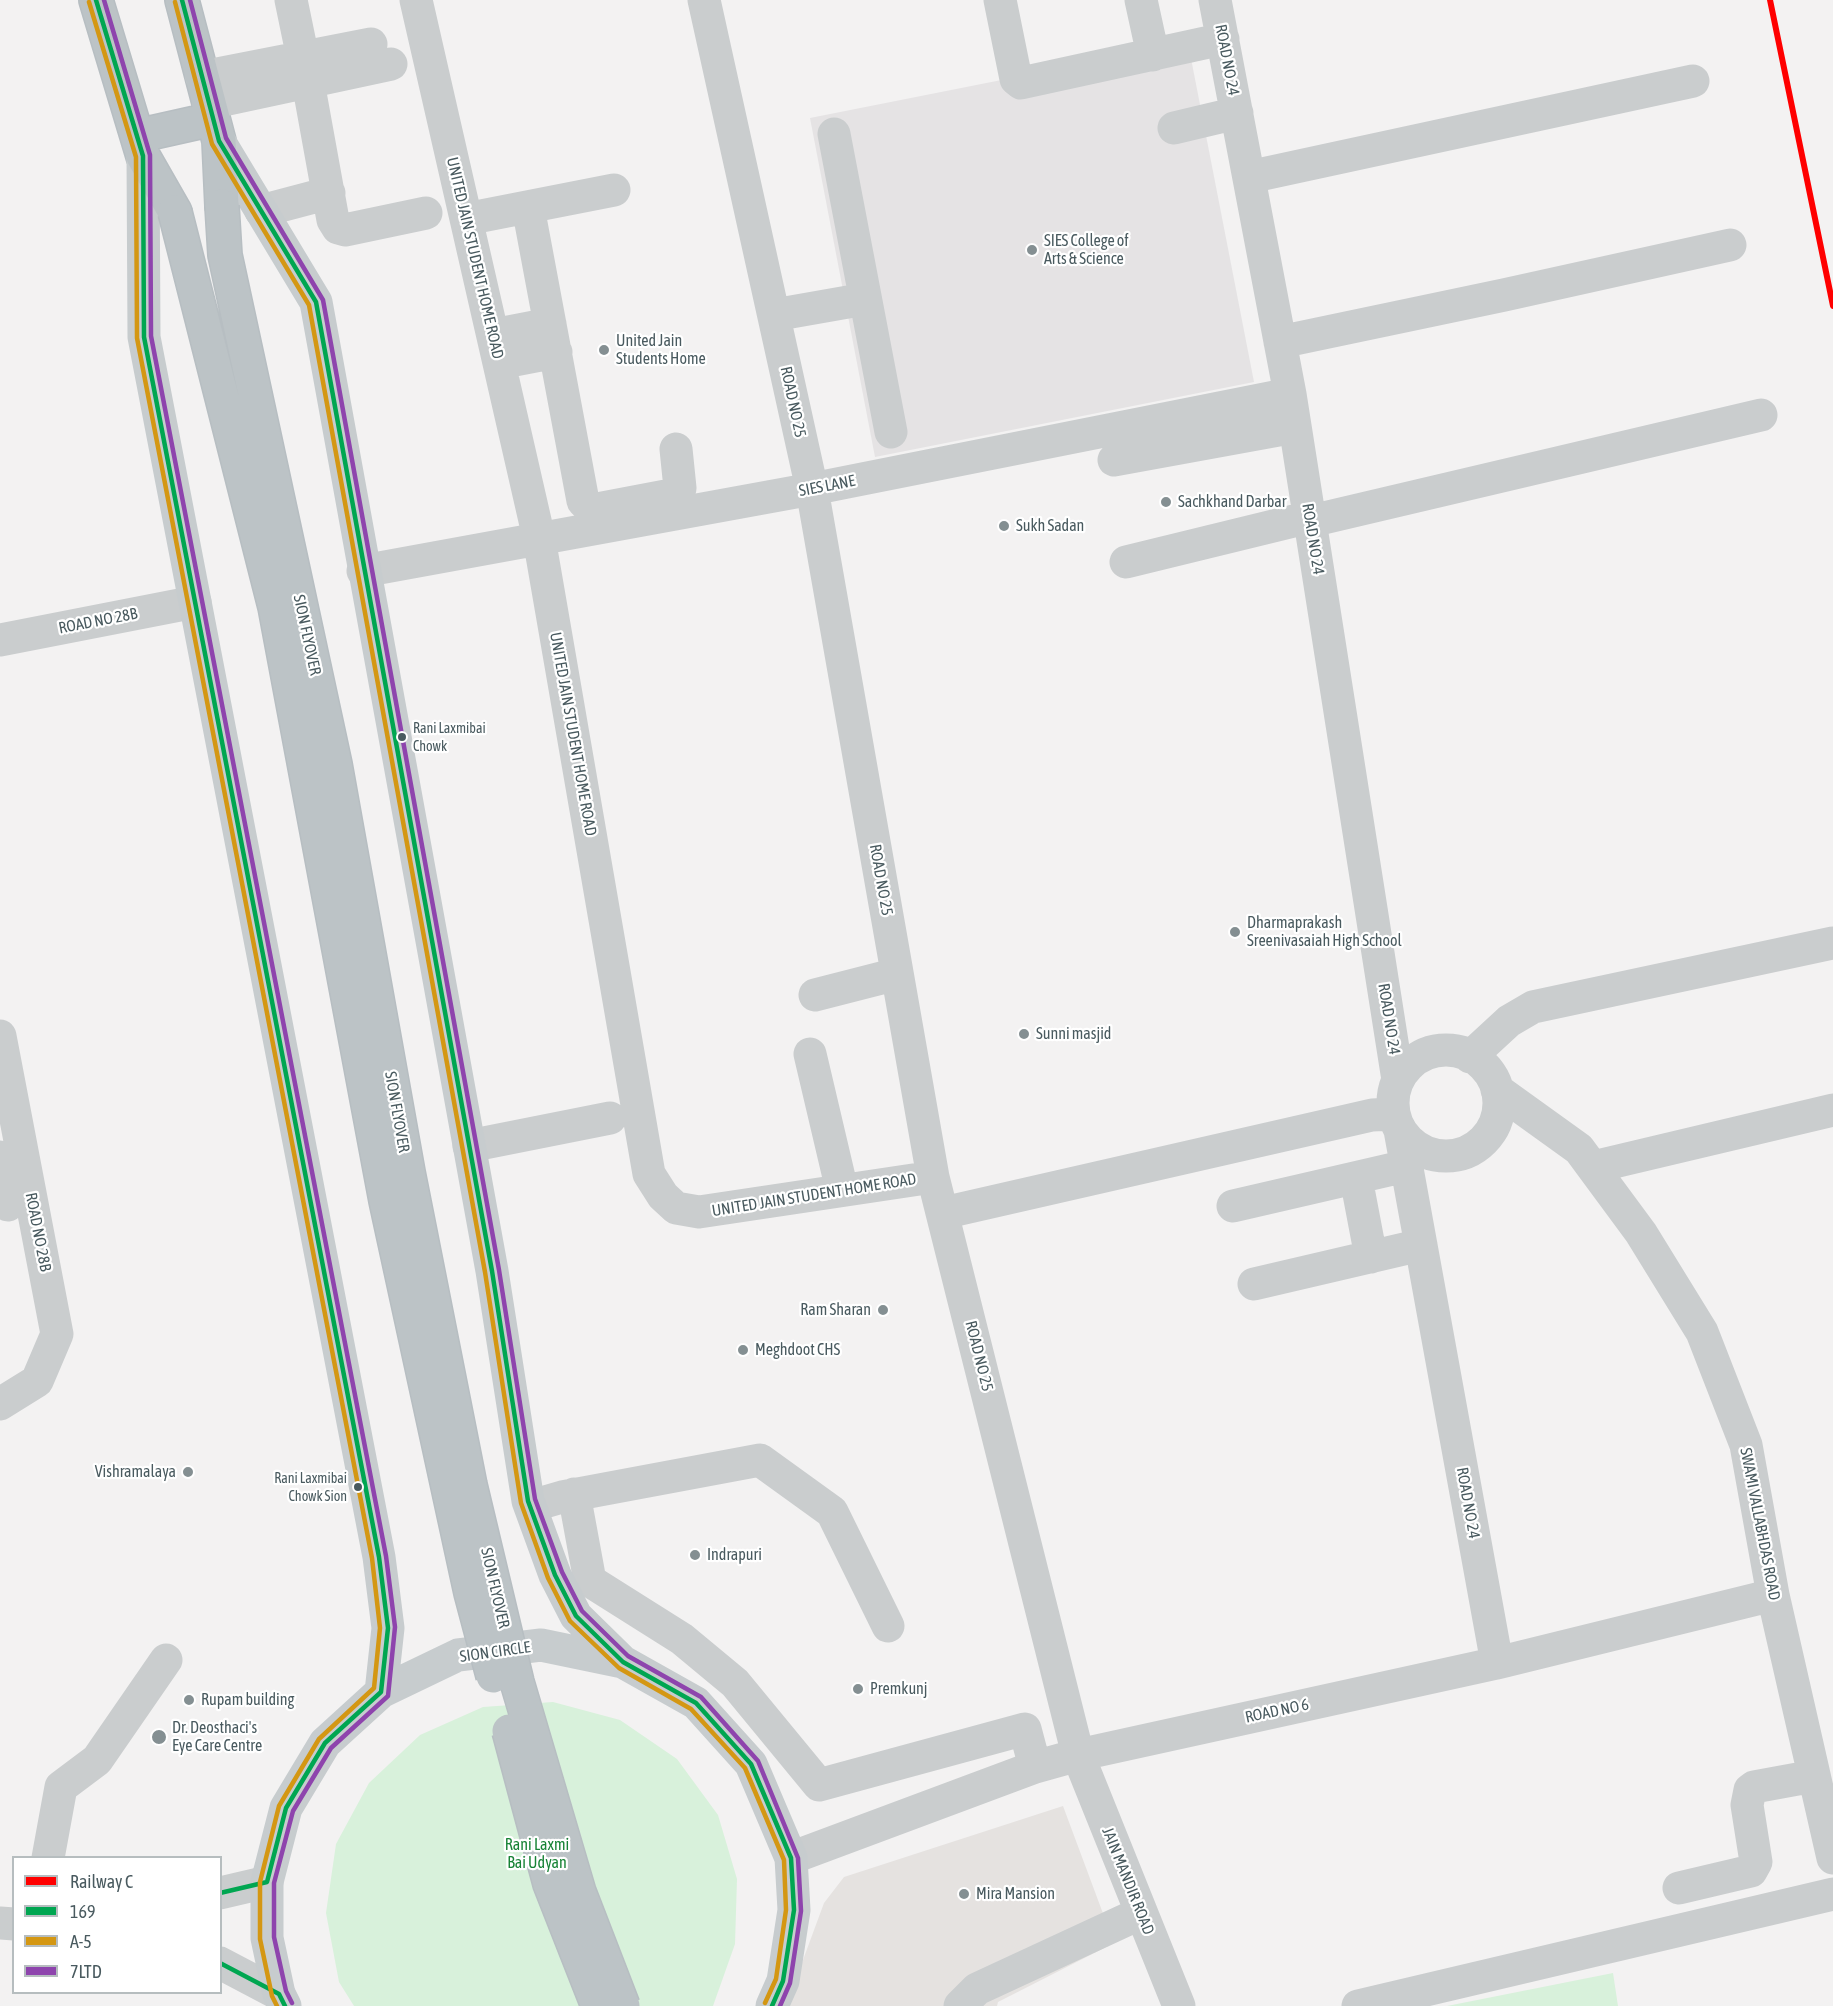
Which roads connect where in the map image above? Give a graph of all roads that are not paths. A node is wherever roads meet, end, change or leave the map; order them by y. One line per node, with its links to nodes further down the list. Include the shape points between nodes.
1 (96, 0): 18 (highway, SION FLYOVER)
2 (182, 0): 14 (highway, SION FLYOVER)
3 (291, 0): 12 (street)
4 (416, 0): 25 (street, UNITED JAIN STUDENT HOME ROAD)
5 (704, 0): 28 (street, ROAD NO 25)
6 (1000, 0): 11 (street, via 1016,79 1021,83)
7 (1141, 0): 11 (street)
8 (1215, 0): 9 (street, ROAD NO 24)
9 (1223, 39): 11 (street); 15 (street, ROAD NO 24)
10 (381, 54): 12 (street)
11 (1153, 55)
12 (306, 70): 14 (street); 21 (street)
13 (1693, 81): 19 (street)
14 (211, 110): 18 (highway); 23 (main road); 95 (highway, SION FLYOVER, bridge, via 225,255 335,764 408,1172 470,1485 517,1682 579,1892)
15 (1237, 113): 16 (street); 19 (street, ROAD NO 24)
16 (1174, 128)
17 (834, 134): 27 (street)
18 (140, 146): 43 (main road, via 144,337); 94 (highway, SION FLYOVER, bridge, via 176,212 275,607 386,1201 471,1593 550,1884)
19 (1249, 177): 30 (street, ROAD NO 24)
20 (614, 190): 22 (street)
21 (329, 193): 23 (street); 24 (street, via 333,220 345,230)
22 (528, 207): 25 (street); 29 (street)
23 (261, 211): 42 (main road, via 316,302)
24 (426, 213)
25 (466, 219): 31 (street, UNITED JAIN STUDENT HOME ROAD)
26 (1730, 245): 30 (street)
27 (865, 299): 28 (street); 35 (street)
28 (774, 315): 38 (street, ROAD NO 25)
29 (553, 338): 31 (street); 36 (street, via 586,506 592,510 671,495 680,488)
30 (1280, 342): 32 (street, ROAD NO 24)
31 (496, 349): 40 (street, UNITED JAIN STUDENT HOME ROAD)
32 (1290, 394): 34 (street, ROAD NO 24); 38 (street, SIES LANE)
33 (1761, 415): 39 (street)
34 (1295, 427): 37 (street); 39 (street, ROAD NO 24)
35 (891, 432)
36 (676, 449)
37 (1114, 460)
38 (812, 489): 40 (street, SIES LANE); 46 (street, ROAD NO 25)
39 (1311, 519): 41 (street); 52 (street, ROAD NO 24)
40 (539, 538): 42 (street, SIES LANE); 63 (street, UNITED JAIN STUDENT HOME ROAD, via 649,1174 676,1208 699,1212)
41 (1126, 562)
42 (363, 571): 57 (main road)
43 (195, 602): 44 (street, ROAD NO 28B); 78 (main road, via 379,1557 388,1628)
44 (0, 640)
45 (1833, 944): 50 (street, via 1533,1007 1509,1021)
46 (897, 974): 47 (street); 61 (street, ROAD NO 25)
47 (815, 995)
48 (0, 1036): 51 (street, ROAD NO 28B)
49 (810, 1054): 63 (street)
50 (1470, 1057): 52 (street, via 1442,1050 1424,1054); 53 (street, via 1490,1073)
51 (4, 1077): 64 (street, ROAD NO 28B)
52 (1398, 1080): 56 (street, via 1393,1098)
53 (1497, 1090): 56 (street, via 1499,1108 1494,1124 1472,1149 1457,1155 1424,1152 1410,1142); 60 (street, SWAMI VALLABHDAS ROAD, via 1580,1149)
54 (1833, 1110): 60 (street)
55 (610, 1118): 57 (street)
56 (1397, 1122): 59 (street, ROAD NO 24); 66 (street, via 1372,1115)
57 (469, 1146): 72 (main road)
58 (0, 1156): 64 (street)
59 (1406, 1166): 62 (street); 67 (street, ROAD NO 24)
60 (1593, 1167): 73 (street, SWAMI VALLABHDAS ROAD, via 1641,1233 1702,1332 1746,1445)
61 (933, 1177): 63 (street, UNITED JAIN STUDENT HOME ROAD); 66 (street, ROAD NO 25)
62 (1356, 1178): 65 (street); 68 (street)
63 (842, 1190)
64 (13, 1204): 70 (street, ROAD NO 28B, via 57,1334 37,1381)
65 (1233, 1206)
66 (943, 1213): 79 (street, ROAD NO 25)
67 (1421, 1245): 68 (street); 77 (street, ROAD NO 24)
68 (1371, 1257): 69 (street)
69 (1254, 1284)
70 (0, 1404)
71 (574, 1494): 72 (street); 74 (street, via 760,1460 832,1512); 80 (street, via 590,1581 682,1639 735,1683 819,1785 1025,1729)
72 (531, 1506): 76 (main road, via 555,1575 576,1616)
73 (1773, 1595): 77 (street, ROAD NO 6); 81 (street, SWAMI VALLABHDAS ROAD)
74 (888, 1626)
75 (166, 1660): 82 (street, via 97,1760 61,1787)
76 (623, 1662): 78 (main road, SION CIRCLE, via 542,1645 458,1656); 83 (main road, SION CIRCLE, via 696,1703 751,1764)
77 (1497, 1663): 79 (street, ROAD NO 6)
78 (381, 1692): 86 (main road, SION CIRCLE, via 325,1743 286,1808)
79 (1078, 1755): 80 (street, ROAD NO 6); 90 (street, JAIN MANDIR ROAD)
80 (1035, 1767): 83 (street, ROAD NO 6)
81 (1814, 1776): 84 (street, SWAMI VALLABHDAS ROAD); 85 (street, via 1750,1790 1747,1805 1756,1862 1751,1870)
82 (48, 1856)
83 (791, 1858): 96 (main road, SION CIRCLE, via 794,1910 783,1981)
84 (1833, 1858)
85 (1740, 1874): 87 (street); 91 (street)
86 (267, 1882): 88 (street); 93 (main road, SION CIRCLE, via 267,1938)
87 (1679, 1888)
88 (222, 1893)
89 (1833, 1894): 91 (street)
90 (1141, 1913): 97 (street, via 977,1989); 98 (street, JAIN MANDIR ROAD)
91 (1750, 1914): 99 (street)
92 (222, 1964): 93 (street)
93 (282, 2000)
94 (598, 2006)
95 (623, 2006)
96 (772, 2006)
97 (960, 2006)
98 (1179, 2006)
99 (1358, 2006)

